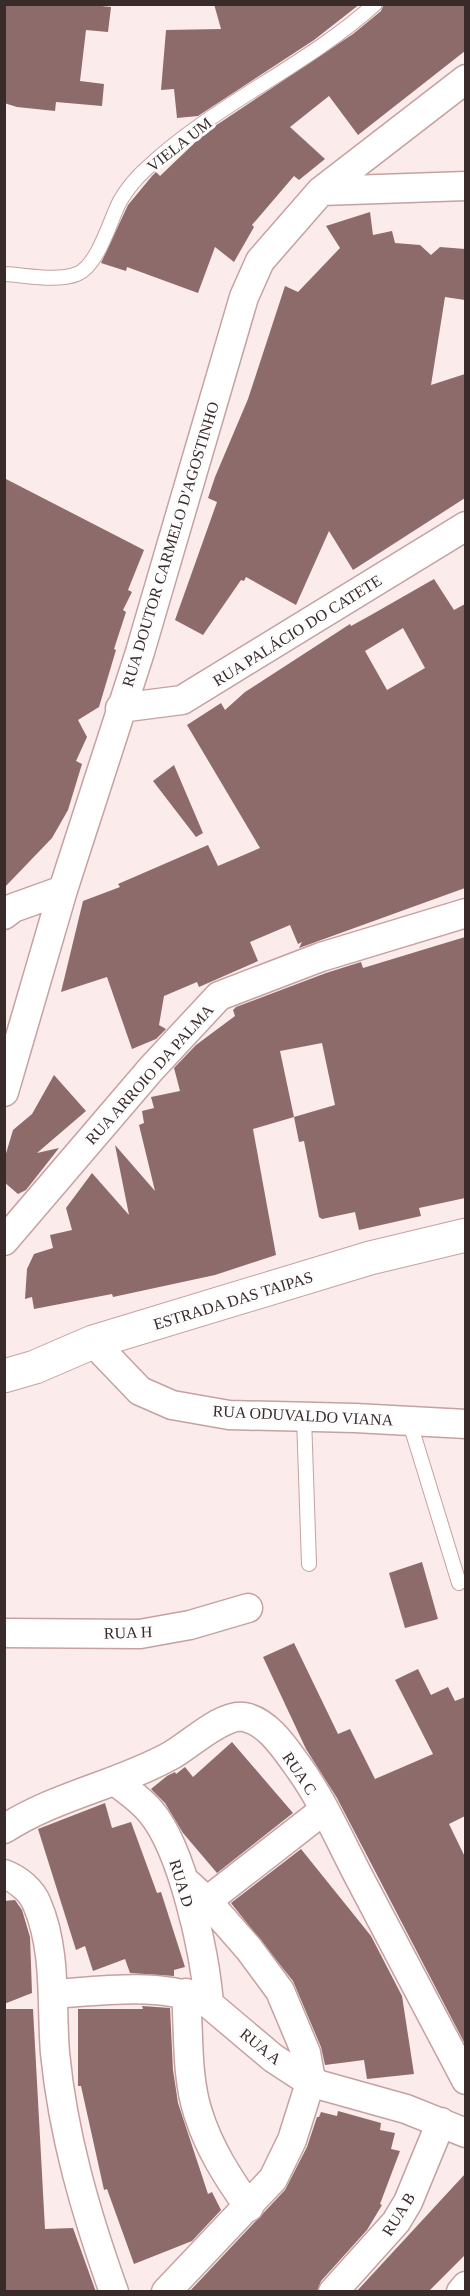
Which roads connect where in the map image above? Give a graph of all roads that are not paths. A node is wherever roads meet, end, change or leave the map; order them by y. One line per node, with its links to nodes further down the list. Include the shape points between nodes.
1 (375, 4): 5 (lane, VIELA UM, via 346,28 177,142 146,169 120,202 94,258 78,274)
2 (465, 79): 4 (street, RUA DOUTOR CARMELO D'AGOSTINHO)
3 (465, 186): 4 (street)
4 (321, 191): 7 (street, RUA DOUTOR CARMELO D'AGOSTINHO, via 261,261 244,297)
5 (4, 274)
6 (465, 526): 7 (street, RUA PALÁCIO DO CATETE, via 182,700)
7 (120, 708): 8 (street, RUA DOUTOR CARMELO D'AGOSTINHO)
8 (63, 890): 10 (street); 11 (street, RUA DOUTOR CARMELO D'AGOSTINHO)
9 (465, 913): 13 (street, RUA ARROIO DA PALMA, via 331,954 219,996)
10 (4, 915)
11 (4, 1092)
12 (465, 1235): 14 (main road, ESTRADA DAS TAIPAS, via 370,1258)
13 (4, 1241)
14 (93, 1342): 15 (main road, ESTRADA DAS TAIPAS); 16 (street, RUA ODUVALDO VIANA, via 140,1391 172,1405 229,1415)
15 (5, 1375)
16 (304, 1417): 17 (street, RUA ODUVALDO VIANA); 19 (lane)
17 (410, 1420): 18 (street, RUA ODUVALDO VIANA); 20 (lane)
18 (465, 1424)
19 (309, 1564)
20 (459, 1583)
21 (248, 1608): 22 (street, RUA H, via 140,1634)
22 (4, 1633)
23 (116, 1782): 24 (street, RUA C, via 184,1748 223,1719 243,1717 258,1721 268,1731 297,1766); 25 (street, RUA C, via 30,1814); 27 (street, RUA D, via 152,1813)
24 (324, 1810): 28 (street); 32 (street, RUA C)
25 (4, 1829)
26 (4, 1874): 29 (street, via 22,1884 37,1902)
27 (184, 1881): 28 (street); 30 (street, RUA D, via 207,1979)
28 (207, 1901): 31 (street, via 280,1991 306,2053)
29 (54, 1994): 30 (street, via 112,1991); 36 (street, via 55,2053 68,2136 85,2213)
30 (197, 1998): 31 (street, RUA A, via 273,2058); 34 (street, RUA D, via 191,2076 198,2112 220,2166)
31 (311, 2080): 33 (street, RUA A, via 387,2102); 34 (street, via 292,2140 273,2179)
32 (465, 2080)
33 (453, 2128): 38 (street, RUA B, via 396,2222)
34 (249, 2207): 37 (street)
35 (465, 2286): 39 (street)
36 (114, 2292)
37 (166, 2292)
38 (333, 2292)
39 (461, 2292)

